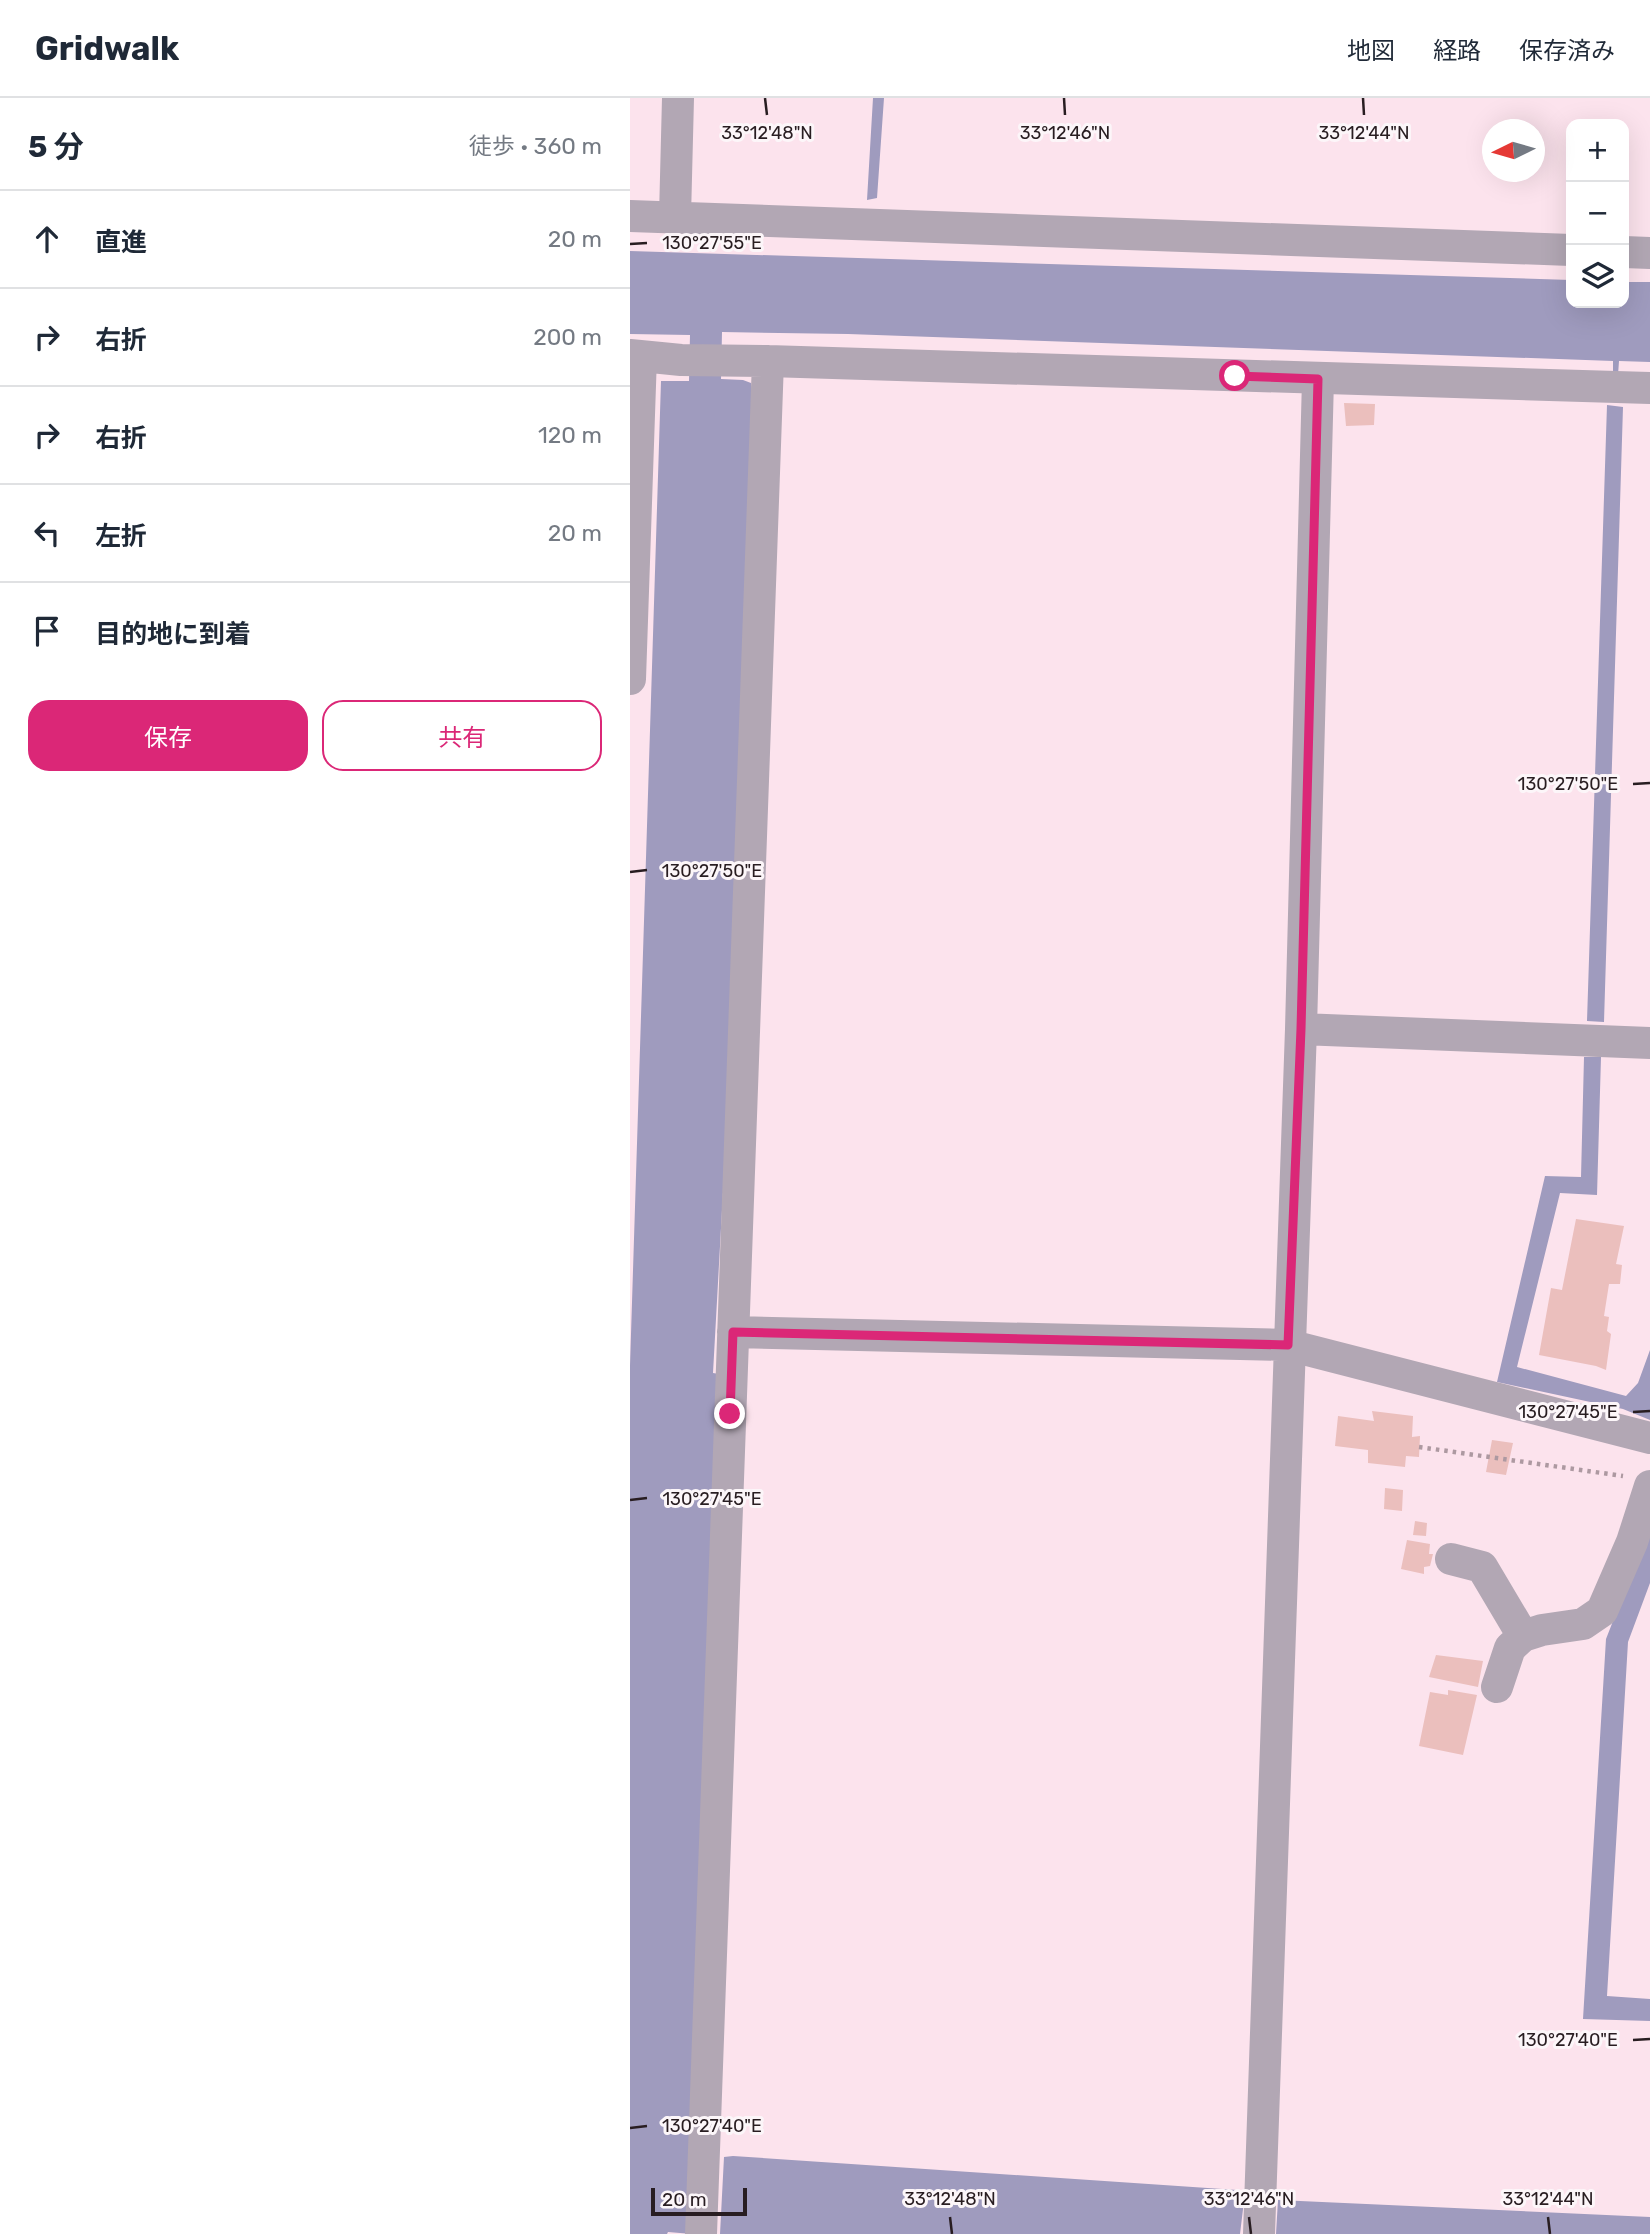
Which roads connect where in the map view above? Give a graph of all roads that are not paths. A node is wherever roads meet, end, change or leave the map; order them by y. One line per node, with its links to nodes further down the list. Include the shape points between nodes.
1 (678, 98): 3 (street)
2 (630, 216): 3 (street)
3 (675, 217): 4 (street)
4 (1566, 250)
5 (1629, 253): 6 (street)
6 (1650, 253)
7 (636, 355): 8 (street); 11 (street)
8 (768, 361): 9 (street); 14 (street)
9 (1318, 379): 10 (street); 12 (street)
10 (1650, 388)
11 (630, 679)
12 (1301, 1029): 13 (street); 15 (street)
13 (1650, 1043)
14 (733, 1332): 15 (street); 21 (street)
15 (1288, 1345): 16 (street); 22 (street)
16 (1650, 1438)
17 (1643, 1482): 19 (street, via 1632,1542 1602,1611 1583,1624)
18 (1451, 1559): 19 (street, via 1482,1567)
19 (1523, 1636): 20 (street, via 1510,1648)
20 (1497, 1687)
21 (701, 2234)
22 (1259, 2234)

